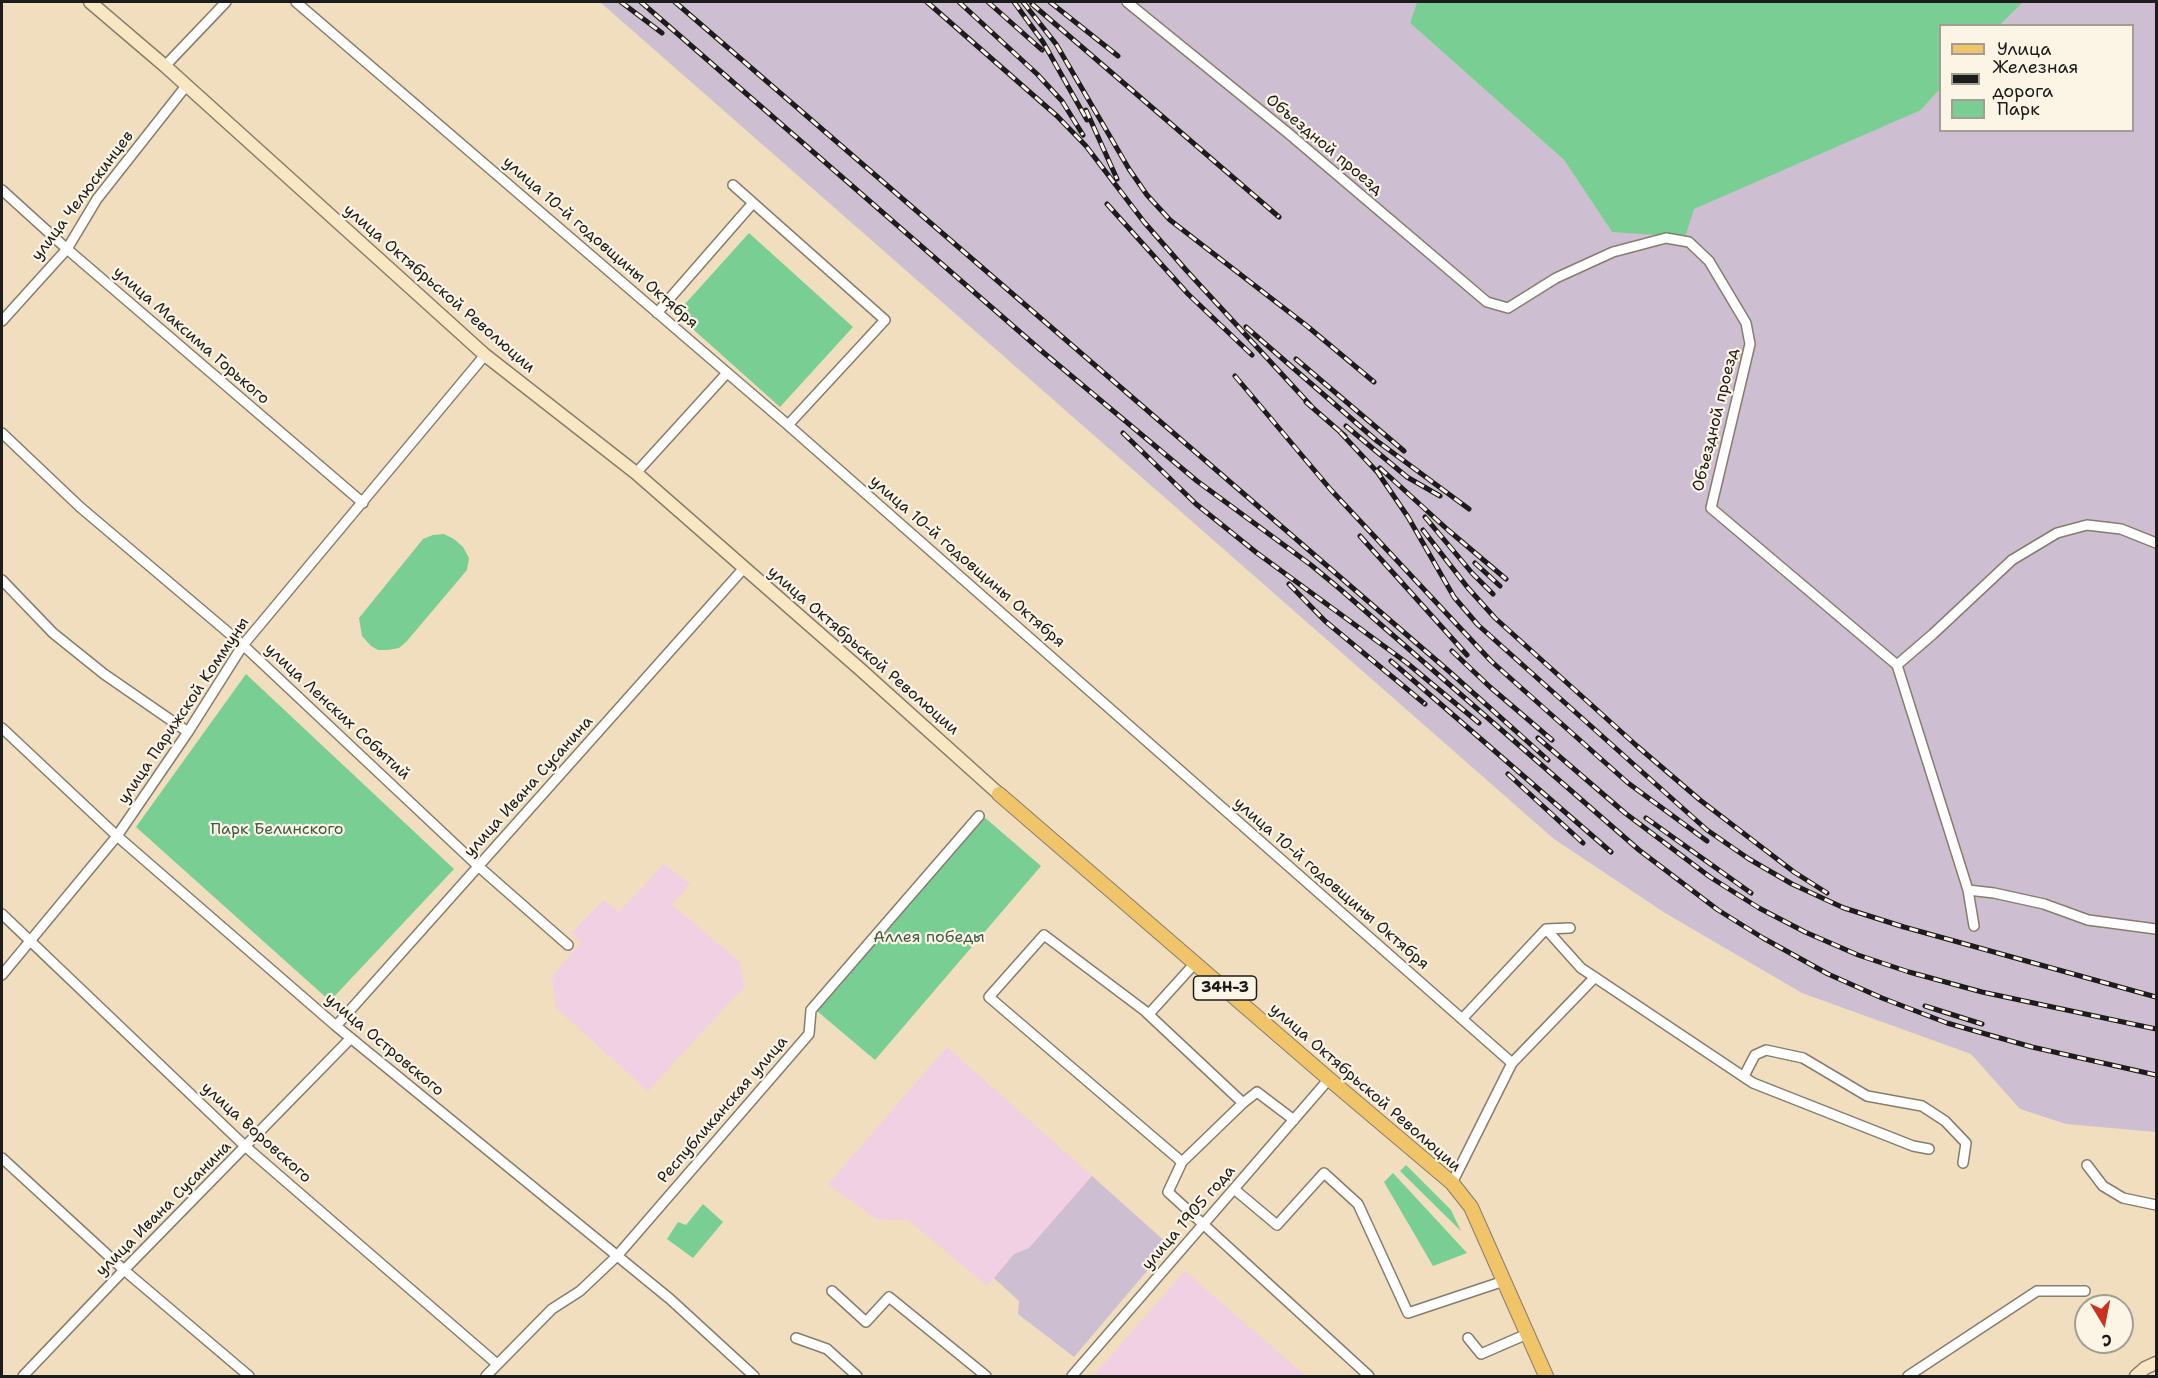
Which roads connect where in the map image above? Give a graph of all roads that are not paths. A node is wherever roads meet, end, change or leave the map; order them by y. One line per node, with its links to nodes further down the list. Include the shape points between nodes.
1 (90, 2): 5 (street, улица Октябрьской Революции / 34Н-3)
2 (226, 2): 5 (street)
3 (296, 2): 11 (street, улица 10-й годовщины Октября)
4 (1127, 2): 23 (street, Объездной проезд, via 1487,302 1508,308 1556,278 1613,252 1666,238 1689,242 1709,261 1746,323 1750,344 1711,508)
5 (165, 66): 6 (street, улица Октябрьской Революции / 34Н-3)
6 (186, 86): 10 (street, улица Челюскинцев, via 97,199); 13 (street, улица Октябрьской Революции / 34Н-3)
7 (733, 185): 9 (street)
8 (2, 190): 10 (street, улица Максима Горького)
9 (753, 203): 11 (street); 15 (street, via 885,320)
10 (67, 249): 12 (street, улица Челюскинцев); 18 (street, улица Максима Горького)
11 (657, 313): 14 (street, улица 10-й годовщины Октября)
12 (2, 321)
13 (484, 355): 17 (street, улица Октябрьской Революции / 34Н-3); 18 (street, улица Парижской Коммуны)
14 (727, 373): 15 (street, улица 10-й годовщины Октября); 17 (street)
15 (788, 425): 42 (street, улица 10-й годовщины Октября)
16 (2, 433): 22 (street, улица Ленских Событий, via 81,507)
17 (636, 473): 20 (street, улица Октябрьской Революции / 34Н-3)
18 (363, 502): 22 (street, улица Парижской Коммуны)
19 (2157, 543): 23 (street, via 2121,529 2098,526 2057,533 2012,560)
20 (744, 568): 26 (street, улица Октябрьской Революции / 34Н-3); 29 (street, улица Ивана Сусанина)
21 (2, 580): 25 (street, via 53,633)
22 (243, 645): 25 (street, улица Парижской Коммуны); 29 (street, улица Ленских Событий)
23 (1897, 665): 30 (street)
24 (2, 728): 28 (street, улица Островского)
25 (188, 732): 28 (street, улица Парижской Коммуны)
26 (999, 794): 38 (main road, улица Октябрьской Революции / 34Н-3)
27 (979, 816): 60 (street, Республиканская улица, via 811,1010 809,1034)
28 (117, 836): 36 (street, улица Парижской Коммуны); 43 (street, улица Островского)
29 (478, 866): 37 (street, улица Ленских Событий); 43 (street, улица Ивана Сусанина)
30 (1968, 890): 32 (street); 35 (street, via 2044,904 2088,920)
31 (2, 915): 36 (street, улица Воровского)
32 (1974, 926)
33 (1570, 928): 34 (street)
34 (1546, 929): 40 (street, via 1581,968); 42 (street)
35 (2157, 929)
36 (30, 941): 39 (street, улица Парижской Коммуны); 50 (street, улица Воровского)
37 (568, 945)
38 (1196, 962): 41 (street); 47 (main road, улица Октябрьской Революции / 34Н-3)
39 (2, 975)
40 (1595, 977): 45 (street); 46 (street)
41 (1147, 1013): 48 (street); 53 (street, via 1044,935 989,997)
42 (1462, 1019): 45 (street, улица 10-й годовщины Октября)
43 (336, 1026): 44 (street, улица Островского)
44 (351, 1038): 50 (street, улица Ивана Сусанина); 60 (street, улица Островского)
45 (1512, 1063): 56 (street)
46 (1744, 1076): 51 (street, via 1892,1138); 54 (street, via 1755,1055 1766,1050 1803,1058 1867,1096 1922,1106 1945,1121 1966,1143)
47 (1329, 1079): 49 (street, улица 1905 года); 56 (main road, улица Октябрьской Революции / 34Н-3)
48 (1243, 1103): 49 (street, via 1257,1092); 53 (street)
49 (1294, 1120): 57 (street, улица 1905 года)
50 (246, 1147): 61 (street, улица Ивана Сусанина); 69 (street, улица Воровского)
51 (1929, 1149)
52 (2, 1158): 61 (street)
53 (1182, 1162): 59 (street, via 1168,1192)
54 (1963, 1163)
55 (2087, 1165): 58 (street, via 2103,1186 2123,1198)
56 (1452, 1183): 62 (main road, улица Октябрьской Революции / 34Н-3, via 1471,1207)
57 (1234, 1189): 59 (street, улица 1905 года); 62 (street, via 1277,1225 1324,1173 1358,1204 1408,1313)
58 (2157, 1205)
59 (1203, 1225): 76 (street, улица 1905 года); 77 (street)
60 (617, 1256): 69 (street, Республиканская улица, via 580,1291 552,1309); 73 (street, улица Островского)
61 (124, 1270): 70 (street, улица Ивана Сусанина); 71 (street)
62 (1504, 1281): 65 (main road, улица Октябрьской Революции / 34Н-3)
63 (832, 1291): 75 (street, via 866,1322 889,1298)
64 (2085, 1291): 79 (street, via 2037,1291)
65 (1527, 1334): 67 (street, via 1481,1354); 78 (main road, улица Октябрьской Революции / 34Н-3)
66 (796, 1338): 74 (street, via 827,1349)
67 (1468, 1338)
68 (2157, 1363): 80 (street)
69 (497, 1364): 72 (street, Республиканская улица)
70 (23, 1377)
71 (249, 1377)
72 (486, 1377)
73 (754, 1377)
74 (857, 1377)
75 (986, 1377)
76 (1072, 1377)
77 (1369, 1377)
78 (1546, 1377)
79 (1908, 1377)
80 (2136, 1377)

